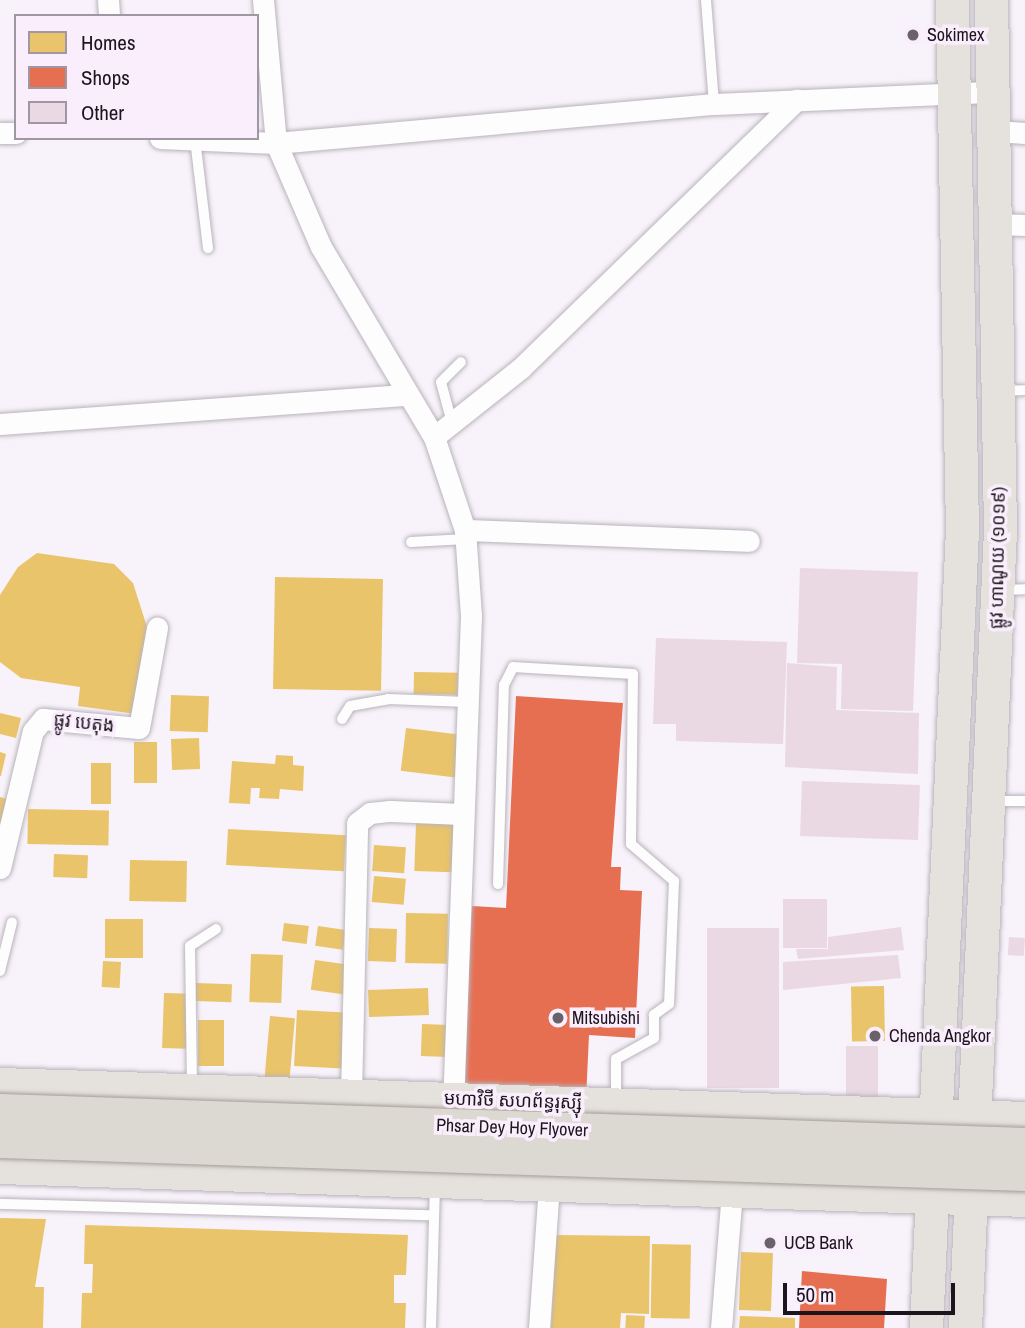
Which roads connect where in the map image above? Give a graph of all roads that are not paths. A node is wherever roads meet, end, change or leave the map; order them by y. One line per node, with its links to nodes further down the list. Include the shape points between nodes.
1 (263, 0): 12 (street)
2 (706, 0): 8 (lane)
3 (952, 0): 5 (main road, ផ្លូវ ហាណូយ (១០១៩))
4 (991, 0): 6 (main road, ផ្លូវ ហាណូយ (១០១៩))
5 (955, 92): 6 (street); 7 (street); 43 (main road, ផ្លូវ ហាណូយ (១០១៩), via 962,530)
6 (994, 92): 9 (main road, ផ្លូវ ហាណូយ (១០១៩))
7 (797, 100): 8 (street); 18 (street, via 521,369)
8 (714, 104): 12 (street)
9 (1010, 132): 13 (main road, ផ្លូវ ហាណូយ (១០១៩))
10 (195, 140): 14 (lane)
11 (215, 140): 12 (street)
12 (276, 143): 17 (street, via 320,247)
13 (1011, 225): 16 (main road, ផ្លូវ ហាណូយ (១០១៩))
14 (208, 248)
15 (461, 362): 18 (lane, via 441,382)
16 (1012, 390): 24 (main road, ផ្លូវ ហាណូយ (១០១៩))
17 (404, 395): 19 (street); 20 (street)
18 (452, 423): 20 (street)
19 (0, 424)
20 (434, 437): 21 (street)
21 (466, 535): 22 (street); 23 (lane); 26 (street)
22 (749, 541)
23 (411, 542)
24 (1012, 589): 28 (main road, ផ្លូវ ហាណូយ (១០១៩))
25 (157, 628): 31 (street, ផ្លូវ បេតុង, via 139,728 43,719 33,731)
26 (467, 702): 27 (lane, via 388,699 350,706); 30 (street)
27 (342, 719)
28 (989, 801): 29 (lane); 44 (main road, ផ្លូវ ហាណូយ (១០១៩))
29 (1025, 802)
30 (463, 814): 38 (street, via 390,811 370,813 358,823); 39 (street)
31 (0, 868)
32 (498, 884): 41 (lane, via 504,685 513,667 633,674 631,844 674,881 670,1004 654,1015 654,1038 616,1059)
33 (12, 922): 35 (lane)
34 (216, 929): 37 (lane, via 190,946)
35 (0, 971)
36 (0, 1084): 37 (main road, មហាវិថី សហព័ន្ធរុស្ស៊ី)
37 (192, 1090): 38 (main road, មហាវិថី សហព័ន្ធរុស្ស៊ី)
38 (351, 1096): 39 (main road, មហាវិថី សហព័ន្ធរុស្ស៊ី)
39 (453, 1099): 40 (main road, មហាវិថី សហព័ន្ធរុស្ស៊ី)
40 (550, 1102): 41 (main road, មហាវិថី សហព័ន្ធរុស្ស៊ី); 51 (main road, via 574,1121 582,1146 572,1172)
41 (616, 1104): 43 (main road, មហាវិថី សហព័ន្ធរុស្ស៊ី)
42 (0, 1111): 47 (highway, Phsar Dey Hoy Flyover, bridge)
43 (940, 1115): 44 (main road, មហាវិថី សហព័ន្ធរុស្ស៊ី); 53 (main road, ផ្លូវ ហាណូយ (១០១៩))
44 (979, 1116): 45 (main road, មហាវិថី សហព័ន្ធរុស្ស៊ី); 54 (main road, ផ្លូវ ហាណូយ (១០១៩))
45 (1025, 1118)
46 (0, 1140): 49 (highway, Phsar Dey Hoy Flyover, bridge)
47 (1025, 1146)
48 (0, 1167): 50 (main road)
49 (1025, 1173)
50 (435, 1181): 51 (main road); 57 (lane)
51 (549, 1185): 52 (main road); 59 (street)
52 (732, 1191): 53 (main road); 60 (street)
53 (936, 1197): 54 (main road); 61 (main road, ផ្លូវ ហាណូយ (១០១៩))
54 (975, 1199): 55 (main road); 62 (main road, ផ្លូវ ហាណូយ (១០១៩))
55 (1025, 1200)
56 (0, 1204): 57 (lane)
57 (435, 1215): 58 (lane)
58 (430, 1328)
59 (539, 1328)
60 (721, 1328)
61 (926, 1328)
62 (965, 1328)

